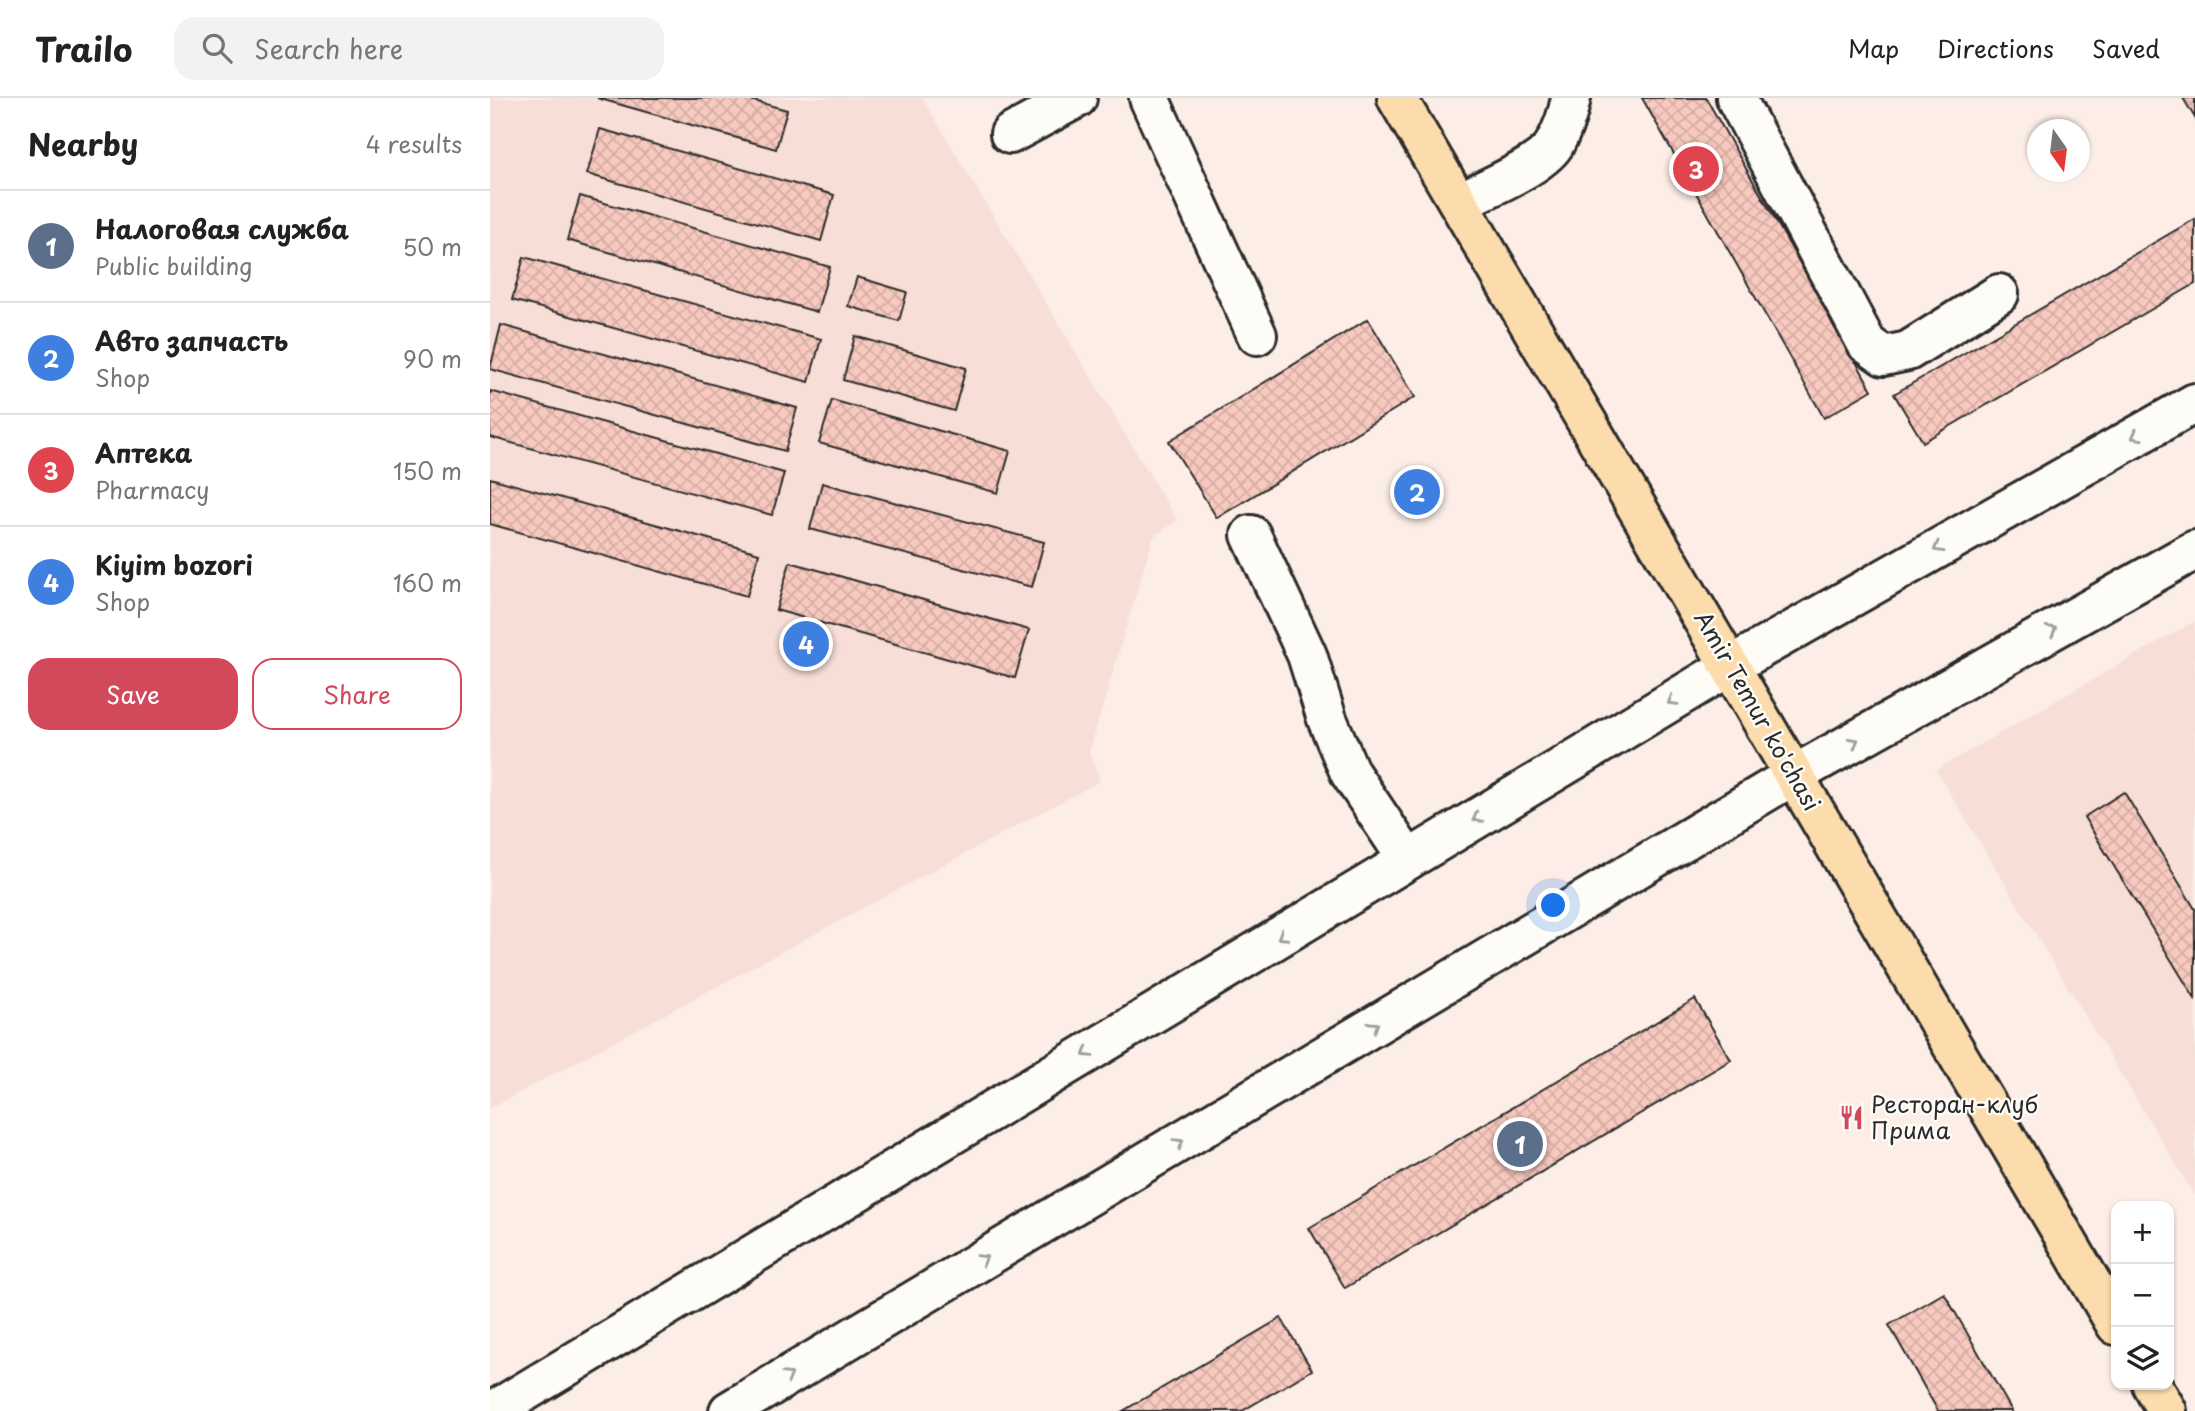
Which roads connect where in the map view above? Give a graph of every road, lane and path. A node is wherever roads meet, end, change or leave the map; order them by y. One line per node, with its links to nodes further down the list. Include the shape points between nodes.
1 (1077, 98): 6 (street)
2 (1149, 98): 9 (street)
3 (1397, 98): 7 (main road, Amir Temur ko'chasi)
4 (1571, 98): 7 (street, via 1553,147 1525,169)
5 (1736, 98): 8 (street, via 1867,344 1884,356 1908,351)
6 (1010, 134)
7 (1459, 202): 13 (main road, Amir Temur ko'chasi)
8 (1999, 294)
9 (1257, 335)
10 (2195, 403): 13 (street, one-way to 13)
11 (1251, 535): 15 (street, via 1307,654 1350,773)
12 (2195, 550): 14 (street, one-way to 12)
13 (1730, 666): 14 (main road, Amir Temur ko'chasi); 15 (street, one-way to 15)
14 (1794, 775): 16 (main road, Amir Temur ko'chasi); 19 (street, one-way to 14)
15 (1408, 860): 18 (street, one-way to 18)
16 (2111, 1316)
17 (2154, 1390): 20 (main road)
18 (493, 1411)
19 (729, 1411)
20 (2167, 1411)

